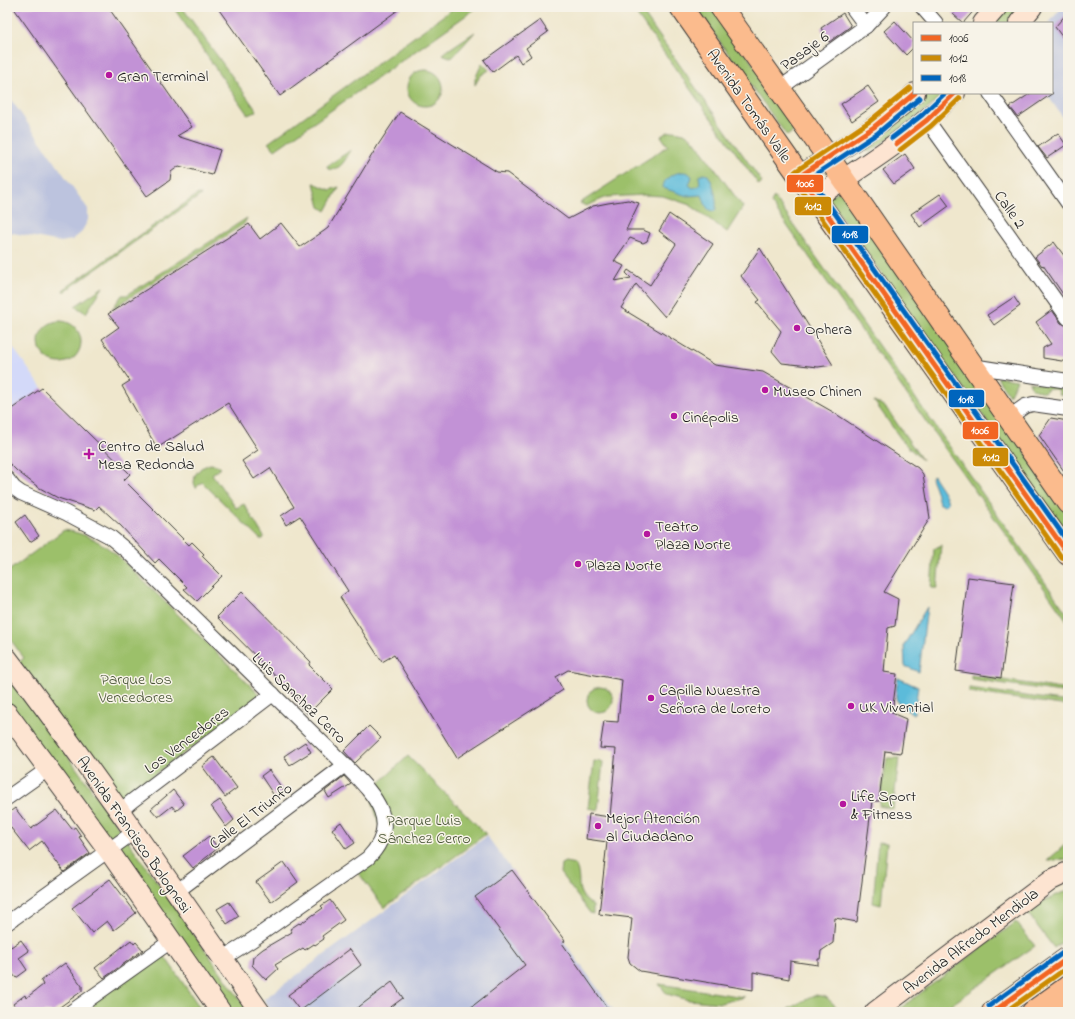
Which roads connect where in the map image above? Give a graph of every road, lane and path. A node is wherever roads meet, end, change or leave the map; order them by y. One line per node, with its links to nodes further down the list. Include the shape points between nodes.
1 (681, 7): 18 (main road, Avenida Tomás Valle)
2 (721, 7): 12 (main road, Avenida Tomás Valle)
3 (852, 7): 11 (street)
4 (884, 7): 11 (street, Pasaje 6)
5 (922, 7): 8 (street)
6 (997, 7): 9 (main road)
7 (1032, 7): 10 (main road)
8 (935, 22)
9 (984, 22)
10 (1019, 22)
11 (866, 26): 12 (street, Pasaje 6)
12 (779, 89): 17 (main road, Avenida Tomás Valle)
13 (914, 94): 17 (main road, via 875,126)
14 (954, 94): 16 (main road)
15 (991, 94): 21 (street)
16 (927, 120): 19 (main road); 22 (street, Calle 2)
17 (828, 158): 18 (main road); 19 (main road, Avenida Tomás Valle)
18 (800, 176): 20 (main road, Avenida Tomás Valle)
19 (843, 180): 20 (main road); 23 (main road, Avenida Tomás Valle)
20 (815, 198): 29 (main road, Avenida Tomás Valle)
21 (1068, 203)
22 (1068, 318)
23 (972, 366): 24 (street); 26 (main road, Avenida Tomás Valle)
24 (1068, 381)
25 (1068, 409): 26 (street, via 1033,404 1025,406)
26 (1008, 418): 28 (main road, Avenida Tomás Valle)
27 (9, 487): 31 (street, Luis Sanchez Cerro, via 109,536)
28 (1068, 503)
29 (1068, 554)
30 (7, 658): 36 (main road, Avenida Francisco Bolognesi)
31 (273, 694): 33 (street, Luis Sanchez Cerro); 36 (street, Los Vencedores)
32 (7, 713): 34 (main road, Avenida Francisco Bolognesi)
33 (345, 765): 40 (street, Calle El Triunfo); 44 (street, Luis Sanchez Cerro, via 374,796 380,808 383,829 377,848 360,864)
34 (48, 769): 35 (street); 38 (main road, Avenida Francisco Bolognesi)
35 (7, 798)
36 (120, 812): 37 (main road, Avenida Francisco Bolognesi)
37 (134, 832): 38 (street); 40 (main road, Avenida Francisco Bolognesi)
38 (109, 850): 41 (street); 42 (main road, Avenida Francisco Bolognesi)
39 (1068, 872): 49 (main road, Avenida Alfredo Mendiola, via 1051,880)
40 (176, 892): 44 (main road, Avenida Francisco Bolognesi)
41 (7, 923)
42 (171, 941): 46 (street); 47 (main road, Avenida Francisco Bolognesi)
43 (1068, 958): 50 (main road)
44 (222, 959): 48 (main road, Avenida Francisco Bolognesi)
45 (1068, 987): 51 (main road)
46 (71, 1012)
47 (222, 1012)
48 (260, 1012)
49 (875, 1012)
50 (993, 1012)
51 (1033, 1012)

